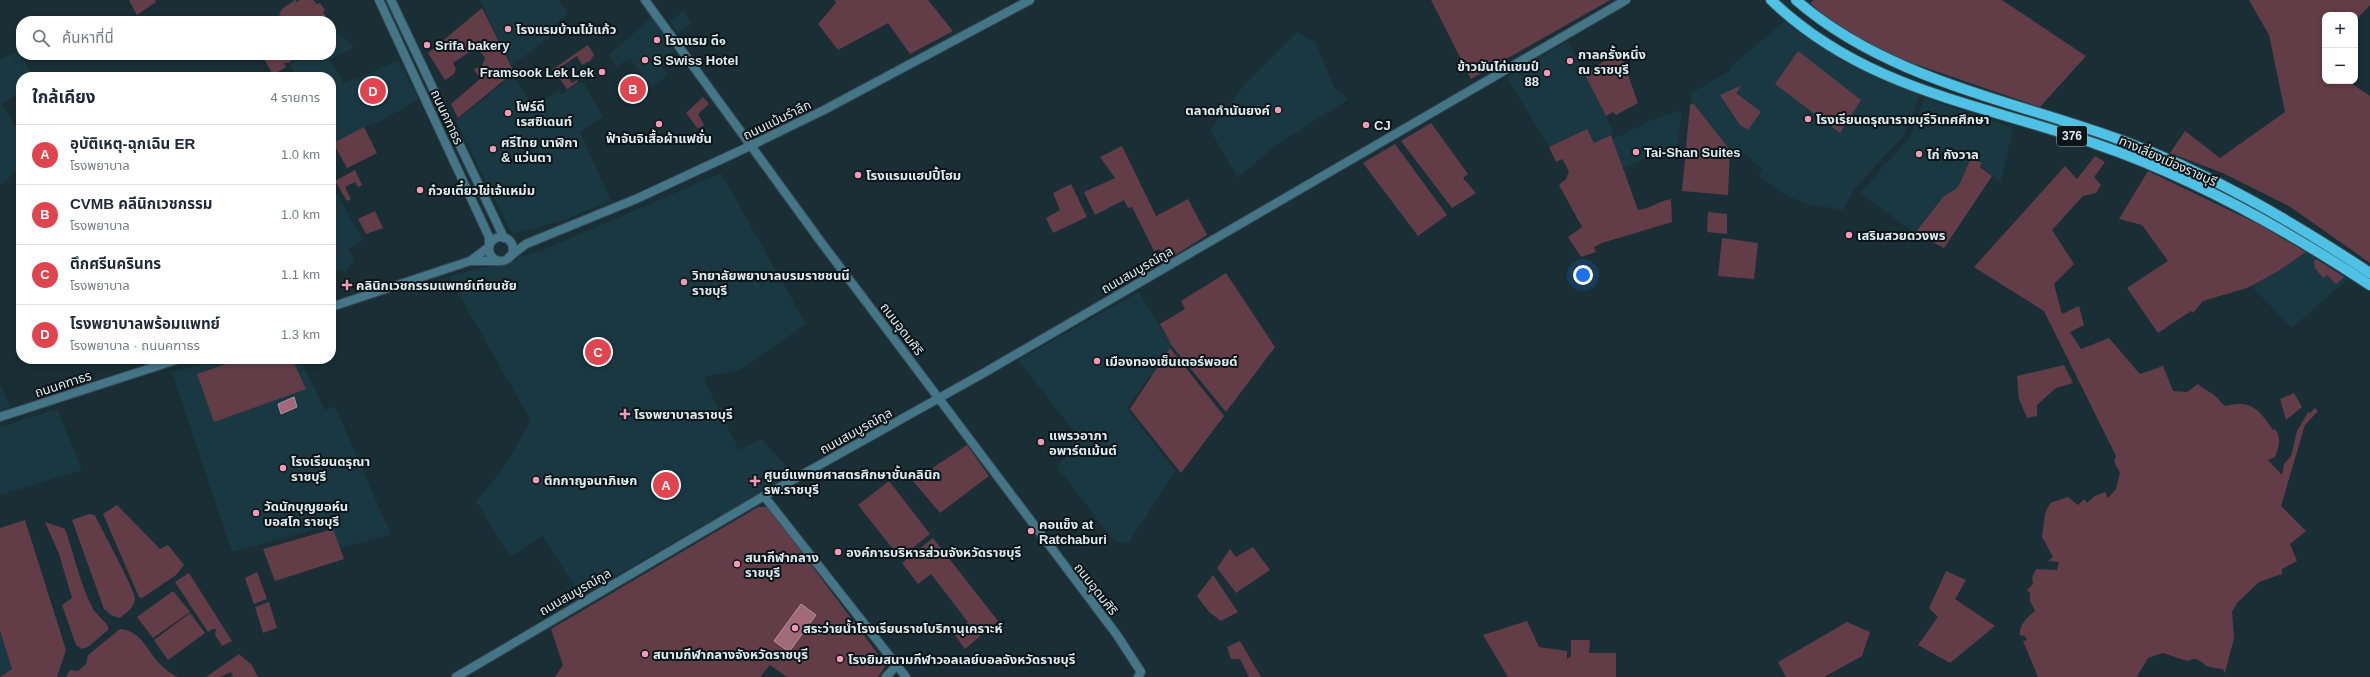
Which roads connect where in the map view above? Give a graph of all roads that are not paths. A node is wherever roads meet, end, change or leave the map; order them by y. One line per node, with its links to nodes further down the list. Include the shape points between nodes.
1 (379, 0): 16 (street, ถนนคฑาธร, via 489,237)
2 (391, 0): 14 (street, ถนนคฑาธร)
3 (645, 0): 13 (street, ถนนอุดมศิริ)
4 (1030, 0): 13 (street, ถนนแม้นรำลึก, via 824,110)
5 (1626, 0): 24 (street, ถนนสมบูรณ์กูล)
6 (1771, 0): 12 (main road, ทางเลี่ยงเมืองราชบุรี / 376, via 1797,23 1834,48 1891,78)
7 (1780, 0): 10 (main road, ทางเลี่ยงเมืองราชบุรี / 376, via 1833,42)
8 (1789, 0): 10 (main road, ทางเลี่ยงเมืองราชบุรี / 376, via 1837,37)
9 (1796, 0): 11 (main road, ทางเลี่ยงเมืองราชบุรี / 376, via 1818,18 1866,49)
10 (1883, 66): 11 (main road, ทางเลี่ยงเมืองราชบุรี / 376); 12 (main road, ทางเลี่ยงเมืองราชบุรี / 376)
11 (1950, 85): 20 (main road, ทางเลี่ยงเมืองราชบุรี / 376, via 2057,117 2153,153 2215,181 2274,212)
12 (1940, 96): 21 (main road, ทางเลี่ยงเมืองราชบุรี / 376, via 2097,144 2147,164 2264,220 2315,248)
13 (750, 146): 15 (street, ถนนแม้นรำลึก, via 636,199); 24 (street, ถนนอุดมศิริ)
14 (505, 238): 15 (street); 16 (street, via 495,239); 17 (street, via 512,247)
15 (526, 244): 17 (street, ถนนแม้นรำลึก)
16 (489, 247): 18 (street); 19 (street, via 492,256)
17 (509, 257): 19 (street)
18 (470, 261): 19 (street); 22 (street)
19 (500, 261)
20 (2370, 273)
21 (2370, 285)
22 (336, 305)
23 (164, 364): 25 (street, ถนนคฑาธร)
24 (938, 398): 26 (street, ถนนสมบูรณ์กูล); 28 (street, ถนนอุดมศิริ, via 1117,636)
25 (0, 417)
26 (764, 496): 27 (street); 29 (street, ถนนสมบูรณ์กูล)
27 (897, 665): 30 (street); 31 (street)
28 (1140, 674)
29 (456, 677)
30 (886, 677)
31 (906, 677)

